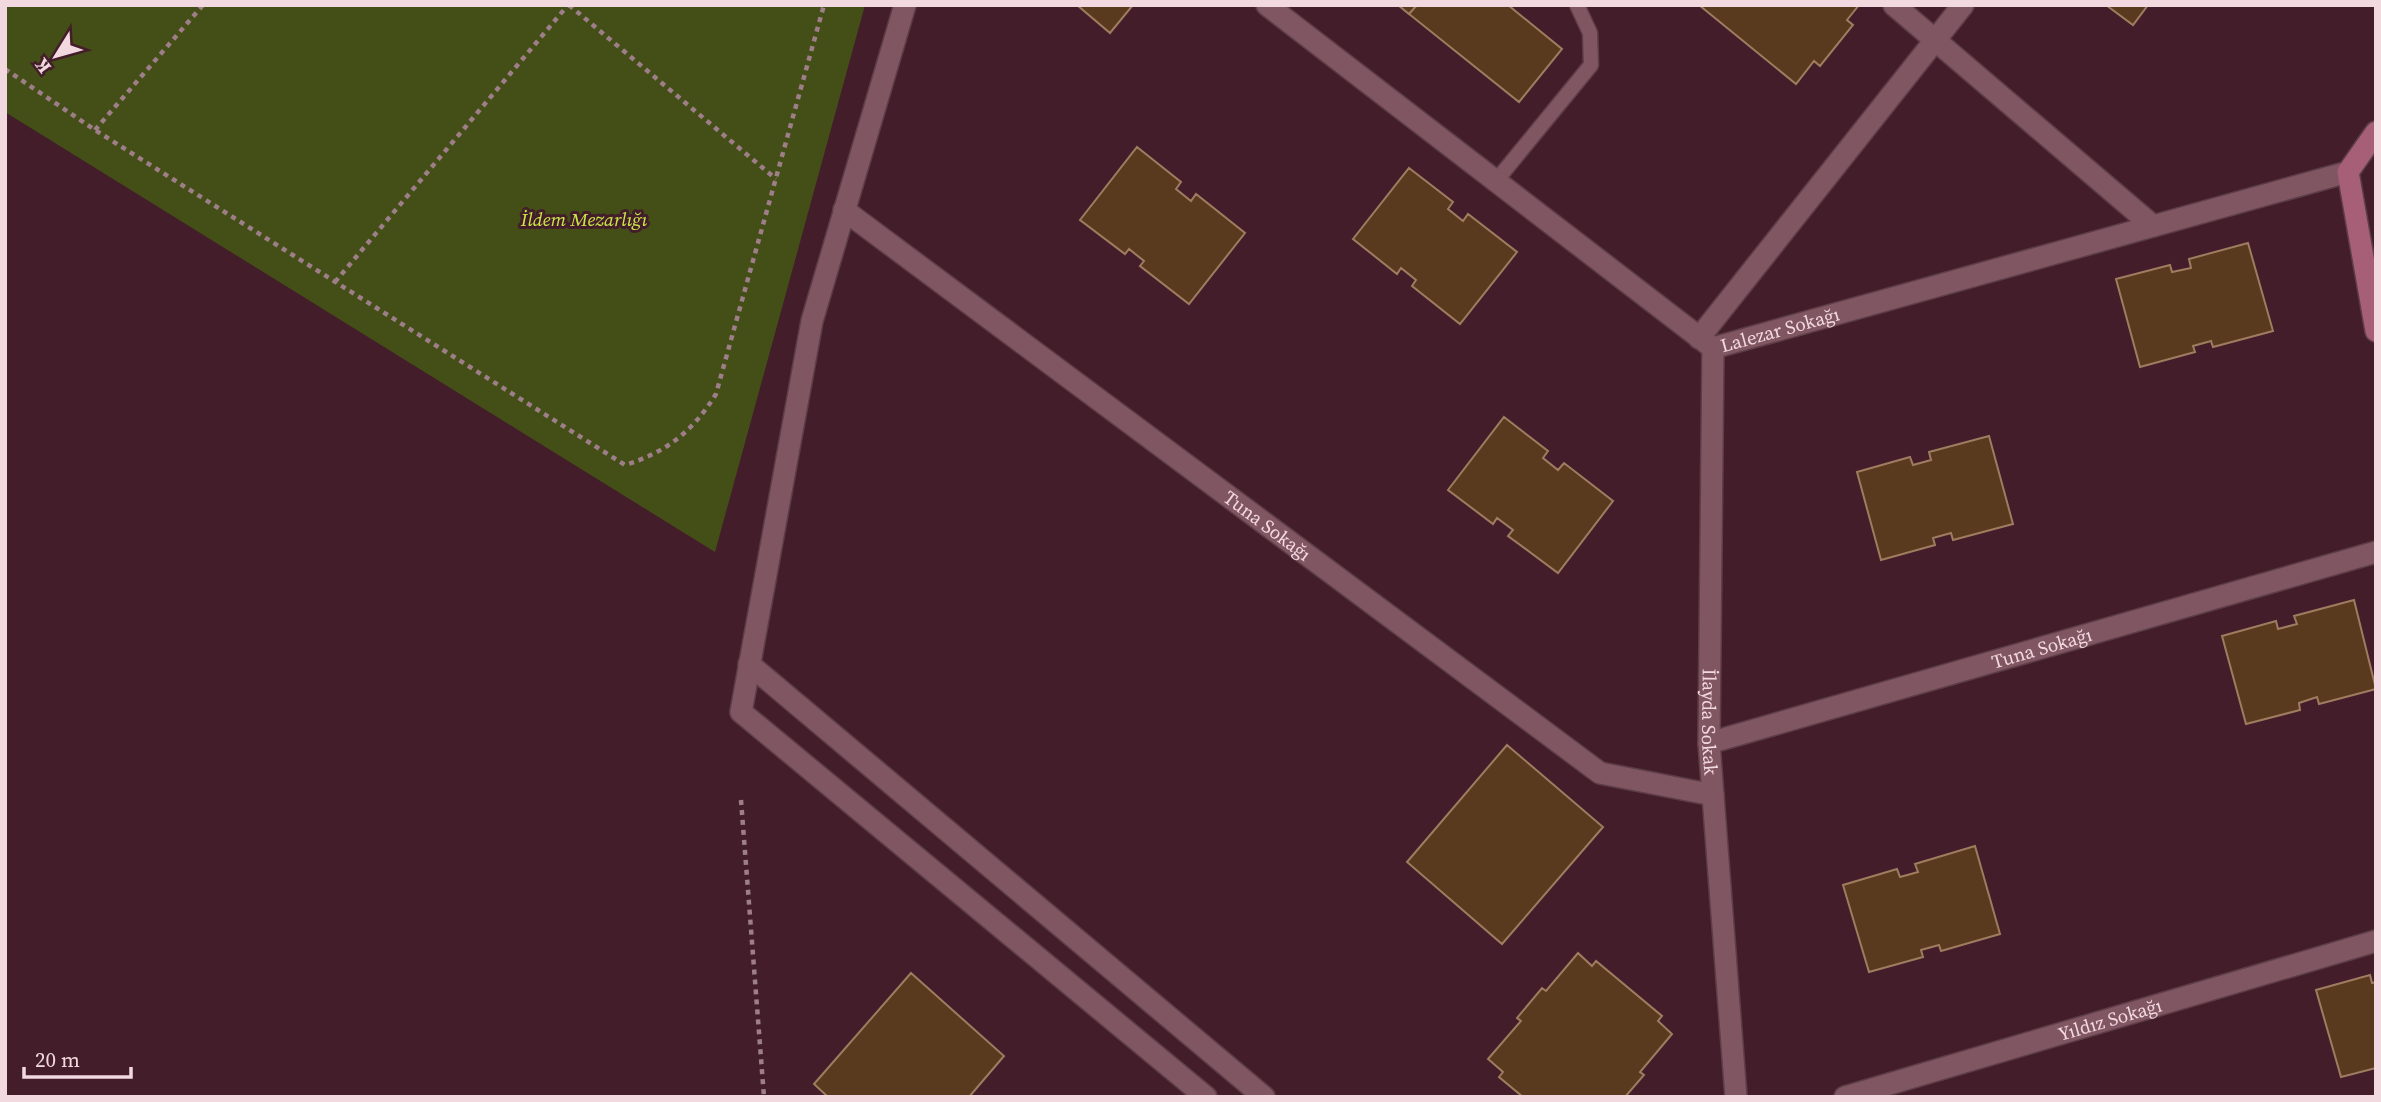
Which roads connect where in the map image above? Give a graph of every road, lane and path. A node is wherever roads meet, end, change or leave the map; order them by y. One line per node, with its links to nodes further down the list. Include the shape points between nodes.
1 (203, 5): 11 (path)
2 (568, 5): 14 (path); 18 (path)
3 (824, 5): 14 (path)
4 (905, 5): 16 (street)
5 (1267, 5): 15 (street, Lalezar Sokağı)
6 (1577, 5): 15 (lane, via 1590,33 1591,65)
7 (1894, 5): 9 (street)
8 (1963, 5): 9 (street)
9 (1937, 41): 17 (street); 20 (street)
10 (5, 69): 11 (path)
11 (95, 130): 18 (path)
12 (2376, 132): 13 (street)
13 (2348, 172): 17 (street, Lalezar Sokağı); 19 (street)
14 (776, 179): 18 (path, via 716,394 685,434 647,458 625,465)
15 (1496, 181): 20 (street, Lalezar Sokağı)
16 (844, 210): 22 (street, via 812,321); 24 (street, Tuna Sokağı, via 1600,773)
17 (2153, 226): 20 (street, Lalezar Sokağı)
18 (335, 282)
19 (2376, 331)
20 (1706, 343): 23 (street, İlayda Sokak)
21 (2376, 552): 23 (street, Tuna Sokağı)
22 (749, 664): 28 (street, via 741,712); 29 (street)
23 (1709, 743): 24 (street, İlayda Sokak)
24 (1713, 795): 30 (street, İlayda Sokak)
25 (741, 800): 27 (path)
26 (2376, 941): 31 (street, Yıldız Sokağı)
27 (764, 1097)
28 (1206, 1097)
29 (1264, 1097)
30 (1736, 1097)
31 (1845, 1097)

